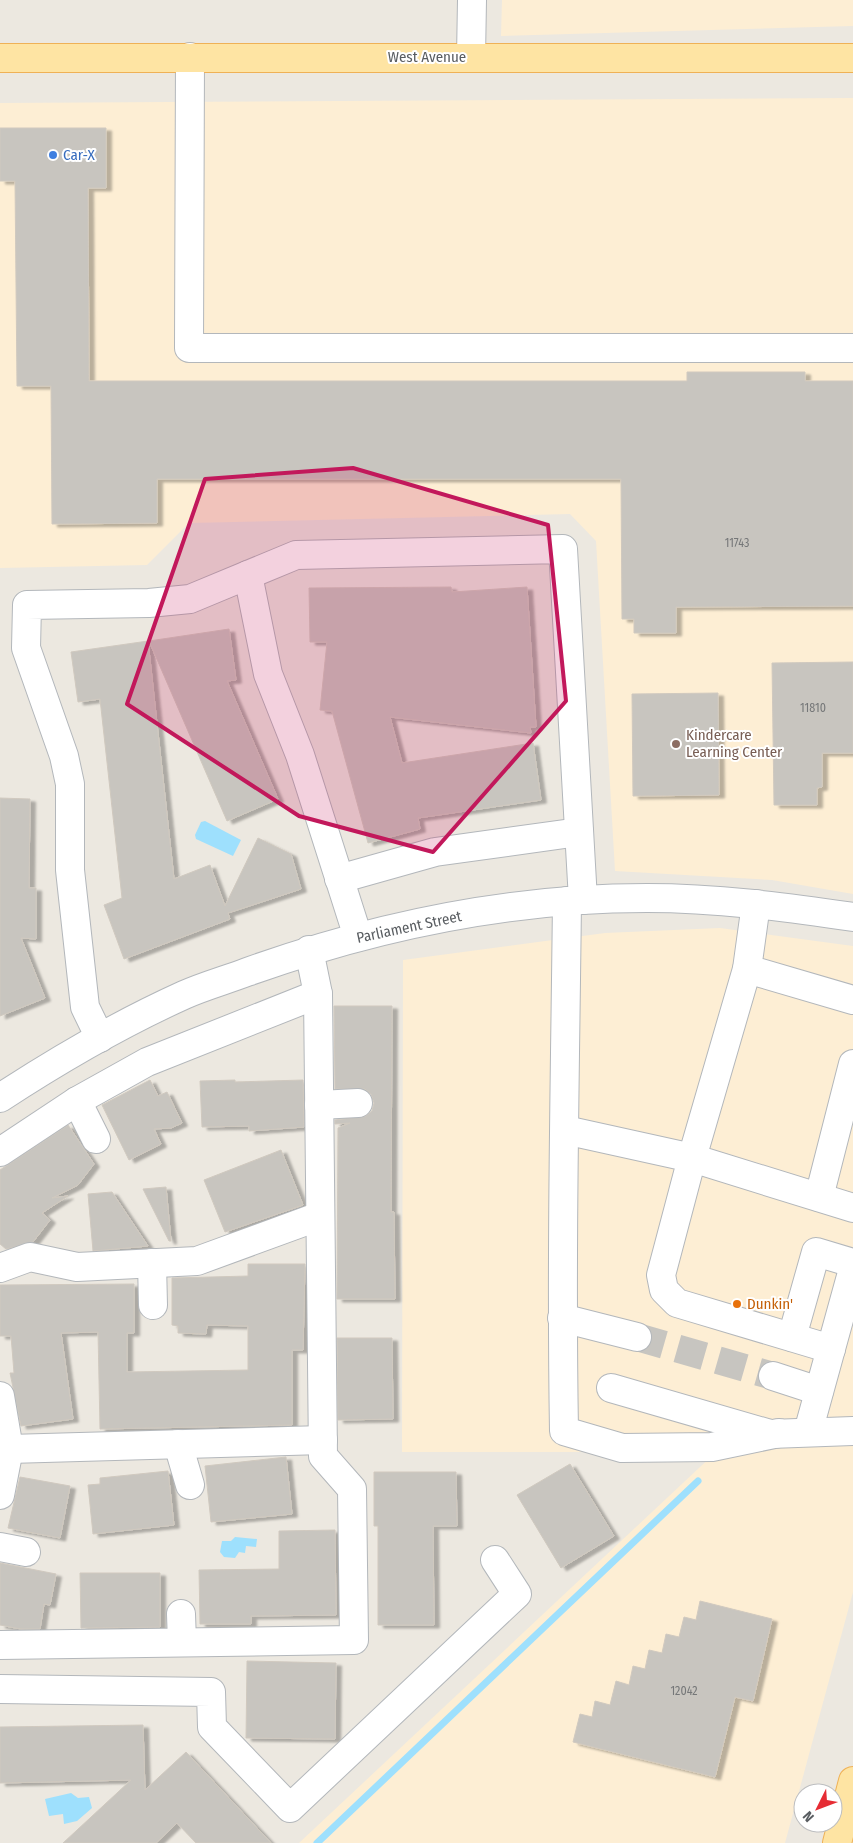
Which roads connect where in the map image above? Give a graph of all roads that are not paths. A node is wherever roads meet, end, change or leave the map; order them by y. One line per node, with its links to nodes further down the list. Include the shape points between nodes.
1 (472, 0): 2 (street)
2 (471, 56): 3 (main road, West Avenue); 5 (main road, West Avenue)
3 (190, 57): 4 (main road, West Avenue); 6 (street, via 189,348)
4 (0, 58)
5 (853, 58)
6 (853, 348)
7 (248, 575): 8 (street, via 296,555 563,549); 9 (street, via 268,674 300,755); 18 (street, via 190,599 149,604 27,604 26,648 64,756 70,784 70,870 85,1007)
8 (579, 832): 9 (street, via 435,852); 10 (street, via 581,866)
9 (340, 879): 13 (street)
10 (575, 901): 11 (street, Parliament Street, via 648,898); 13 (street, Parliament Street, via 522,905 420,922); 25 (street)
11 (756, 904): 12 (street, Parliament Street); 15 (street)
12 (853, 917)
13 (358, 938): 14 (street, Parliament Street)
14 (309, 950): 16 (street); 18 (street, Parliament Street, via 185,995)
15 (747, 969): 17 (street); 28 (street)
16 (318, 994): 21 (street, via 147,1062); 23 (street)
17 (853, 1000)
18 (100, 1038): 20 (street, Parliament Street)
19 (851, 1078): 24 (street)
20 (0, 1098)
21 (76, 1101): 26 (street); 27 (street)
22 (358, 1104): 23 (street)
23 (319, 1105): 31 (street)
24 (846, 1117): 29 (street)
25 (565, 1130): 28 (street); 37 (street)
26 (96, 1139)
27 (0, 1152)
28 (692, 1158): 29 (street); 39 (street, via 661,1275 664,1290 677,1303)
29 (819, 1198): 30 (street)
30 (853, 1208)
31 (320, 1216): 32 (street, via 197,1261); 48 (street)
32 (152, 1263): 34 (street, via 77,1266 30,1257); 36 (street)
33 (853, 1264): 39 (street, via 816,1252)
34 (0, 1268)
35 (853, 1269): 40 (street)
36 (153, 1305)
37 (562, 1318): 38 (street); 47 (street, via 564,1431 622,1448 712,1447)
38 (637, 1337)
39 (792, 1337): 40 (street)
40 (831, 1349): 43 (street)
41 (774, 1376): 43 (street)
42 (611, 1388): 47 (street, via 770,1434)
43 (819, 1391): 46 (street)
44 (0, 1396): 50 (street)
45 (853, 1431): 46 (street)
46 (808, 1432): 47 (street)
47 (779, 1433)
48 (323, 1440): 49 (street); 55 (street, via 323,1456 352,1489 354,1640)
49 (178, 1444): 50 (street); 51 (street)
50 (9, 1449): 52 (street)
51 (190, 1485)
52 (0, 1495)
53 (495, 1560): 57 (street, via 517,1594 290,1808 212,1727 211,1692)
54 (181, 1614): 55 (street)
55 (182, 1642): 56 (street)
56 (0, 1645)
57 (0, 1689)
58 (853, 1782): 59 (main road)
59 (837, 1843)

